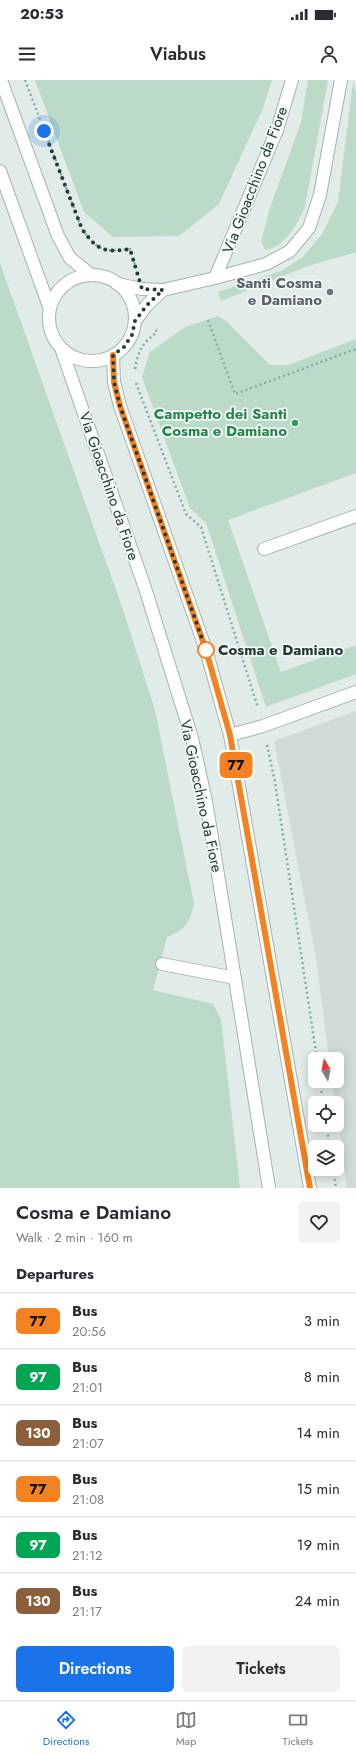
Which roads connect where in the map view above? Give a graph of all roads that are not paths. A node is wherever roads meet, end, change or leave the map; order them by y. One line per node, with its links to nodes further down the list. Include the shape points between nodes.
1 (1, 80): 5 (street, via 58,236 70,258)
2 (292, 80): 6 (street, Via Gioacchino da Fiore, via 277,130)
3 (341, 80): 6 (street, via 320,195 309,228 290,251 266,264)
4 (0, 171): 9 (street)
5 (91, 275): 7 (street, via 105,277); 9 (street, via 77,278 65,285 55,296)
6 (215, 278): 8 (street)
7 (118, 284): 8 (street); 10 (street, via 128,294)
8 (163, 290): 10 (street)
9 (50, 309): 11 (street, via 49,322 53,336)
10 (135, 321): 12 (street, via 132,335 124,347)
11 (61, 348): 12 (street, via 72,356 86,361 100,360); 18 (street, Via Gioacchino da Fiore, via 145,588 192,738 206,801)
12 (113, 355): 16 (street, via 114,382 120,406 206,650)
13 (356, 516): 14 (street)
14 (264, 549)
15 (356, 692): 16 (street, via 263,726)
16 (230, 735): 20 (street)
17 (162, 964): 18 (street)
18 (235, 978): 19 (street, Via Gioacchino da Fiore)
19 (268, 1188)
20 (310, 1188)

